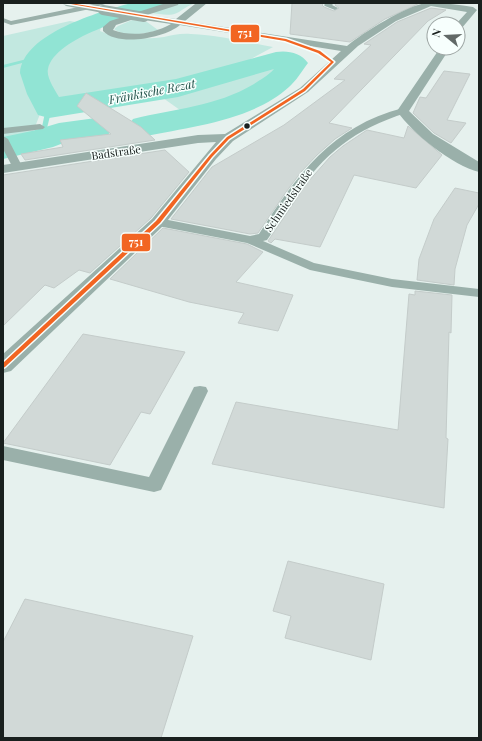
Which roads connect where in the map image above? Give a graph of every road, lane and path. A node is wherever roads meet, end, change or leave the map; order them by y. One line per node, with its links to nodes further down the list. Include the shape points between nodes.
1 (66, 3): 5 (street)
2 (175, 3): 12 (street, via 113,24 108,27 108,31 124,36 149,35 168,30)
3 (203, 3): 12 (street, via 190,9)
4 (430, 3): 8 (street); 14 (street, via 393,19)
5 (76, 5): 7 (street); 9 (lane, via 17,17)
6 (104, 6): 7 (street); 12 (street, bridge, via 144,17)
7 (89, 7): 10 (lane, via 11,23)
8 (476, 11): 11 (street)
9 (3, 13)
10 (3, 20)
11 (466, 20)
12 (178, 22): 13 (street)
13 (286, 40): 14 (street); 16 (street, via 319,52)
14 (348, 49): 16 (street)
15 (440, 56): 17 (street)
16 (333, 62): 20 (street, via 304,90)
17 (403, 111): 23 (street, via 427,136); 26 (lane, Schmiedstraße, via 374,120 346,136 301,179 263,237)
18 (40, 127): 19 (lane)
19 (3, 131)
20 (228, 138): 22 (street, Badstraße, via 198,139); 25 (street)
21 (4, 141): 22 (lane)
22 (17, 166): 24 (street, Badstraße)
23 (479, 168)
24 (3, 169)
25 (158, 222): 26 (lane); 28 (street)
26 (250, 240): 27 (lane, via 310,266 392,283)
27 (479, 293)
28 (3, 366)
29 (200, 391): 30 (lane, via 154,485)
30 (3, 453)

